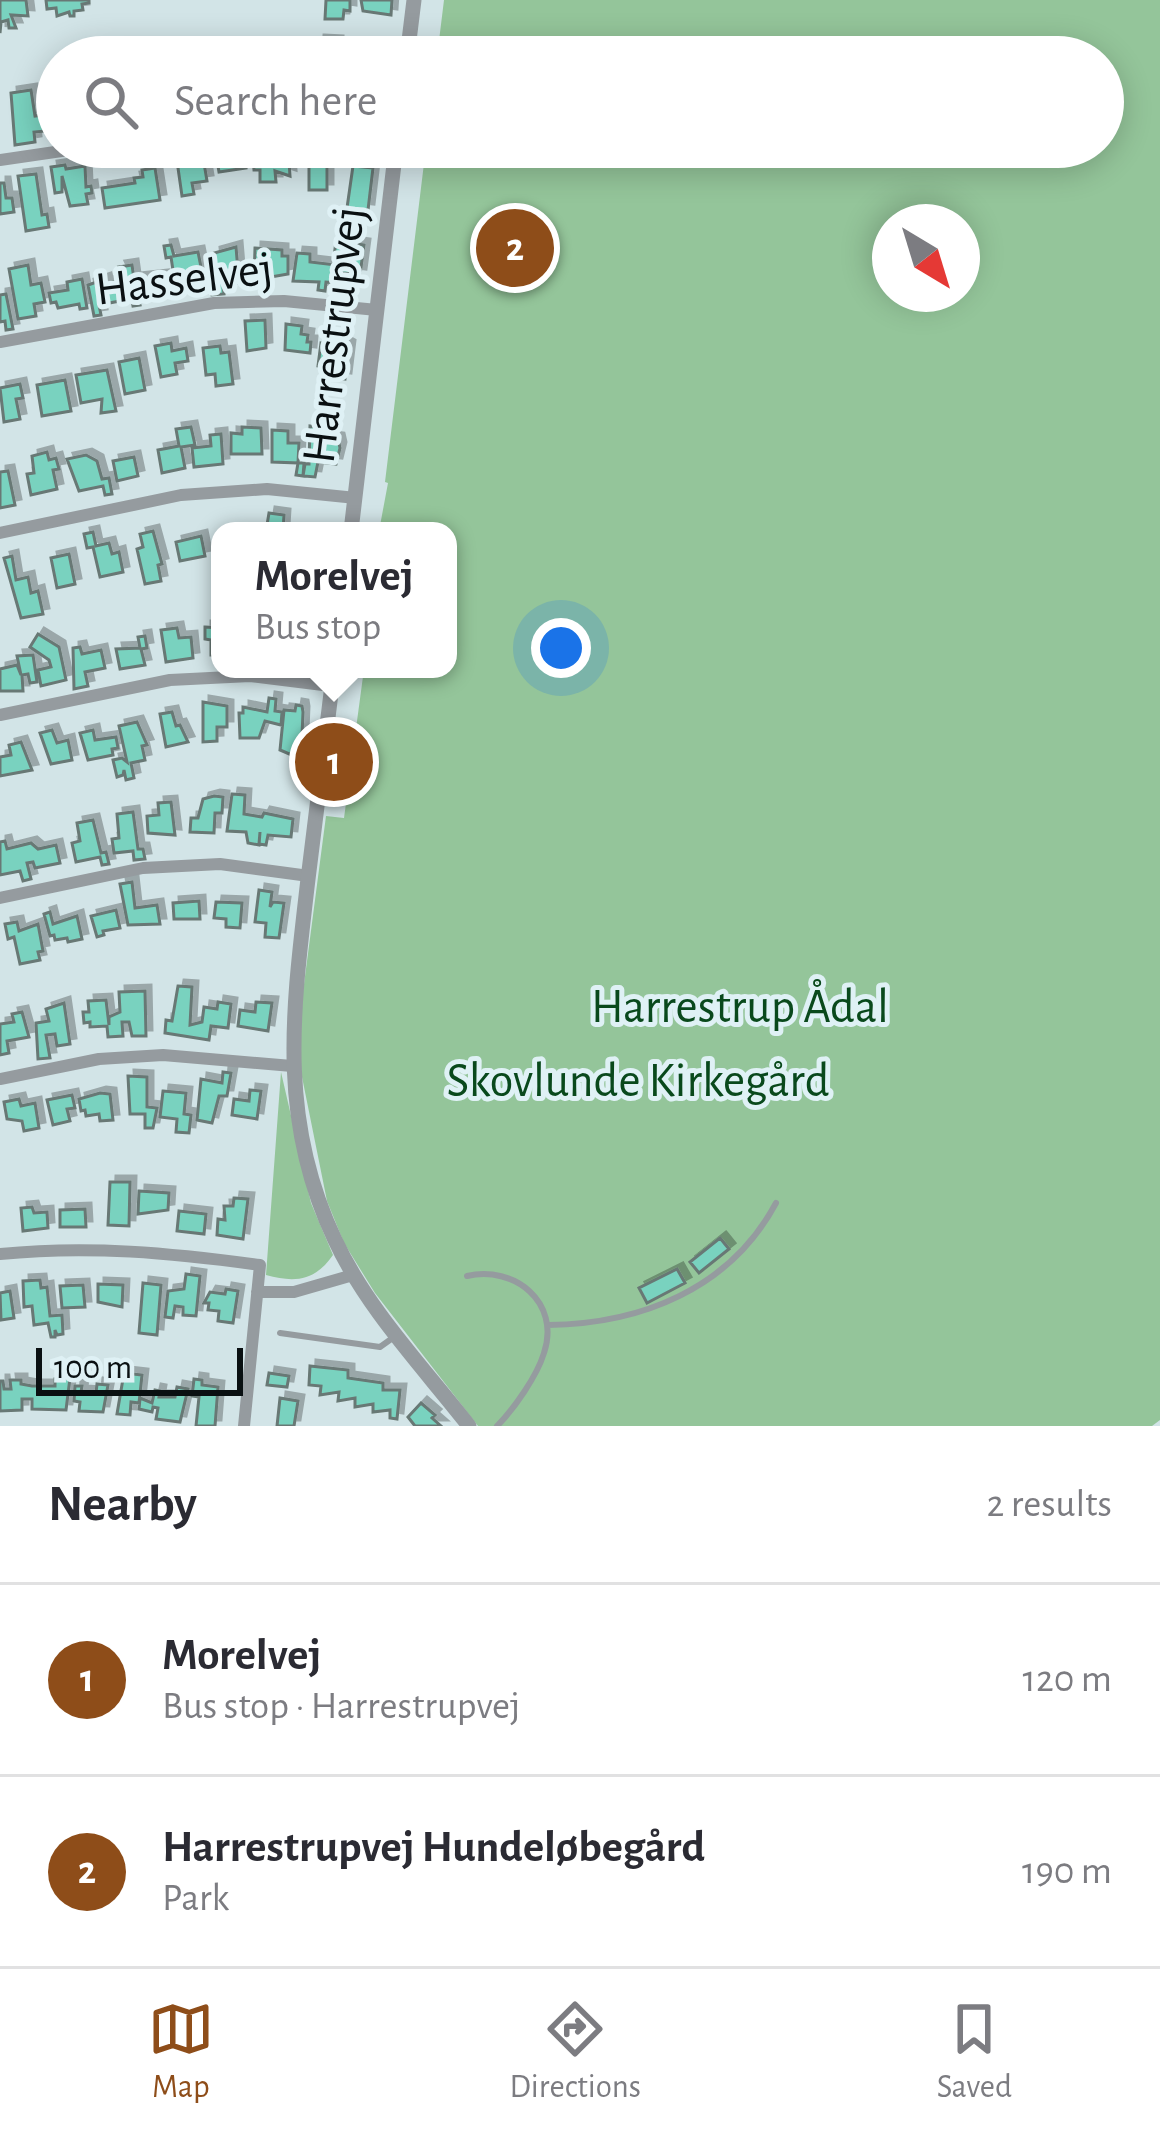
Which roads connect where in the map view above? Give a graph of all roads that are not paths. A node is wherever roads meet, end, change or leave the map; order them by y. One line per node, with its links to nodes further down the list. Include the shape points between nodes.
1 (414, 0): 2 (street)
2 (410, 36)
3 (36, 155): 4 (street)
4 (0, 160)
5 (394, 168): 6 (street, Harrestrupvej)
6 (377, 310): 7 (street, Hasselvej, via 214,303); 8 (street, Harrestrupvej)
7 (0, 343)
8 (356, 498): 9 (street, Harrestrupvej); 10 (street, via 267,489 181,495)
9 (352, 522)
10 (0, 533)
11 (211, 678): 13 (street)
12 (333, 678): 14 (street)
13 (0, 715)
14 (309, 876): 15 (street, via 220,865 143,868); 16 (street)
15 (0, 898)
16 (292, 1066): 17 (street, via 163,1055); 20 (street, via 319,1202)
17 (0, 1078)
18 (776, 1203): 23 (lane, via 730,1260 669,1301 610,1322)
19 (0, 1254): 22 (street, via 67,1247 260,1265)
20 (353, 1275): 22 (street, via 294,1292); 25 (street)
21 (467, 1276): 23 (lane, via 517,1280 534,1294)
22 (257, 1292): 26 (street)
23 (548, 1325): 28 (lane, via 544,1354)
24 (280, 1333): 25 (lane, via 380,1347)
25 (397, 1335): 27 (street)
26 (244, 1426)
27 (470, 1426)
28 (497, 1426)

